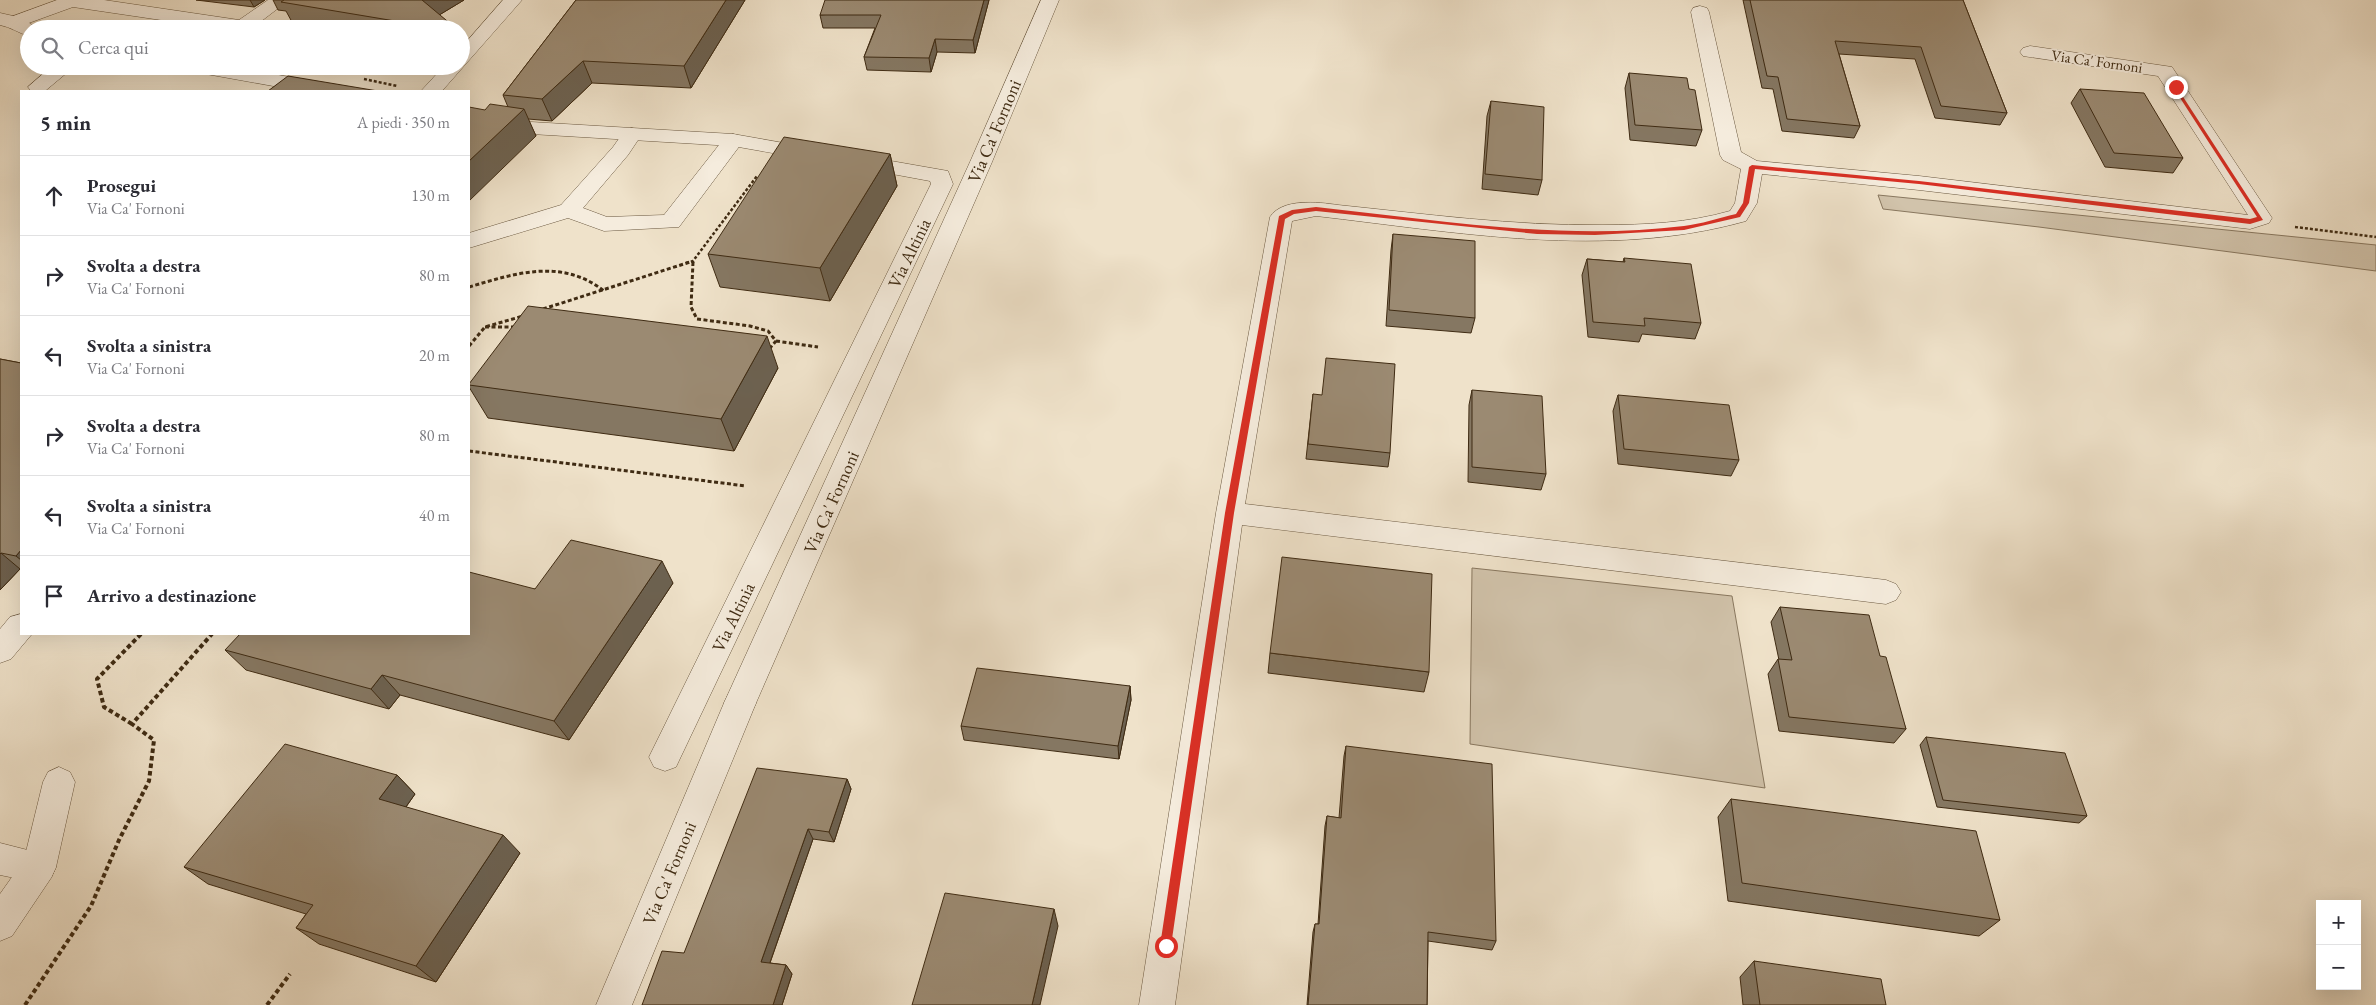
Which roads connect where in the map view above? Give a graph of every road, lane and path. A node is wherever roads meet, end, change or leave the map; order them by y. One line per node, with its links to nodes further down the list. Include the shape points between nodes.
1 (3, 0): 10 (street)
2 (73, 0): 7 (street); 8 (street)
3 (280, 0): 9 (street)
4 (514, 0): 11 (street)
5 (1050, 0): 56 (street, Via Ca' Fornoni, via 740,703)
6 (1700, 12): 22 (street, via 1731,155)
7 (25, 20)
8 (203, 20)
9 (251, 20)
10 (15, 24)
11 (470, 50)
12 (2030, 52): 25 (street, Via Ca' Fornoni, via 2165,71 2261,218)
13 (53, 75): 16 (street)
14 (245, 75): 17 (street)
15 (447, 75): 18 (street)
16 (38, 86)
17 (327, 90)
18 (432, 90)
19 (470, 117): 20 (street, Via Altinia, via 531,128)
20 (632, 134): 21 (street, Via Altinia); 24 (street, via 621,151)
21 (733, 140): 24 (street, via 671,222 604,224); 48 (street, Via Altinia, via 940,176 942,184)
22 (1752, 167): 25 (street, via 1919,182); 41 (street, via 1746,203 1738,216 1684,228 1595,233 1537,232 1316,209 1292,212 1281,218)
23 (757, 175): 28 (path)
24 (568, 210): 27 (street)
25 (2250, 222): 26 (path)
26 (2376, 237)
27 (470, 241)
28 (693, 261): 30 (path); 35 (path, via 690,307 697,320 750,326 768,331)
29 (470, 287): 30 (path, via 528,272 553,272 582,275)
30 (604, 291): 31 (path)
31 (540, 310)
32 (531, 313): 33 (path)
33 (485, 327): 34 (path); 36 (path)
34 (524, 327)
35 (776, 341): 37 (path); 38 (path)
36 (470, 345)
37 (818, 347)
38 (766, 353)
39 (470, 450): 40 (path)
40 (746, 486)
41 (1230, 513): 42 (street); 57 (street)
42 (1886, 592)
43 (20, 627): 46 (street)
44 (140, 635): 47 (path, via 97,679 104,706)
45 (211, 635): 47 (path)
46 (0, 650)
47 (132, 724): 54 (path, via 154,740 149,781 90,906)
48 (665, 757)
49 (59, 782): 51 (street)
50 (0, 859): 51 (street)
51 (39, 867): 52 (street)
52 (0, 924)
53 (290, 974): 55 (path)
54 (25, 1005)
55 (267, 1005)
56 (614, 1005)
57 (1157, 1005)

